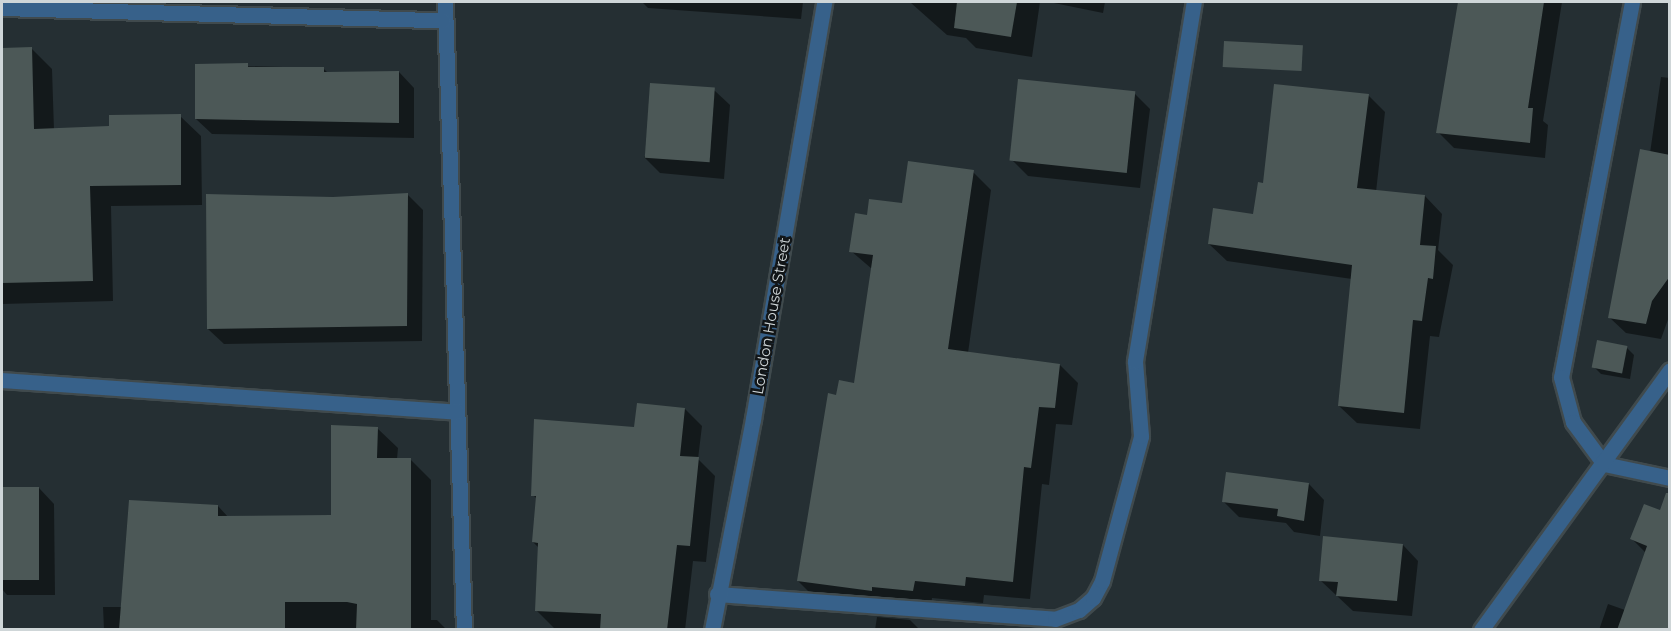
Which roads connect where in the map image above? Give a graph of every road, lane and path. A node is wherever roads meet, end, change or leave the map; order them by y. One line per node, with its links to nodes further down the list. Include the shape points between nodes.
1 (445, 2): 6 (street)
2 (824, 2): 12 (street, London House Street, via 753,419)
3 (1194, 2): 12 (street, via 1135,361 1141,436 1102,582 1093,598 1079,610 1055,619)
4 (1632, 2): 10 (street, via 1561,377 1573,422)
5 (2, 8): 6 (street)
6 (443, 20): 9 (street)
7 (1670, 370): 10 (street)
8 (2, 380): 9 (street)
9 (457, 412): 13 (street)
10 (1604, 464): 11 (street); 15 (street)
11 (1670, 478)
12 (717, 594): 14 (street, London House Street)
13 (464, 630)
14 (712, 630)
15 (1481, 630)

